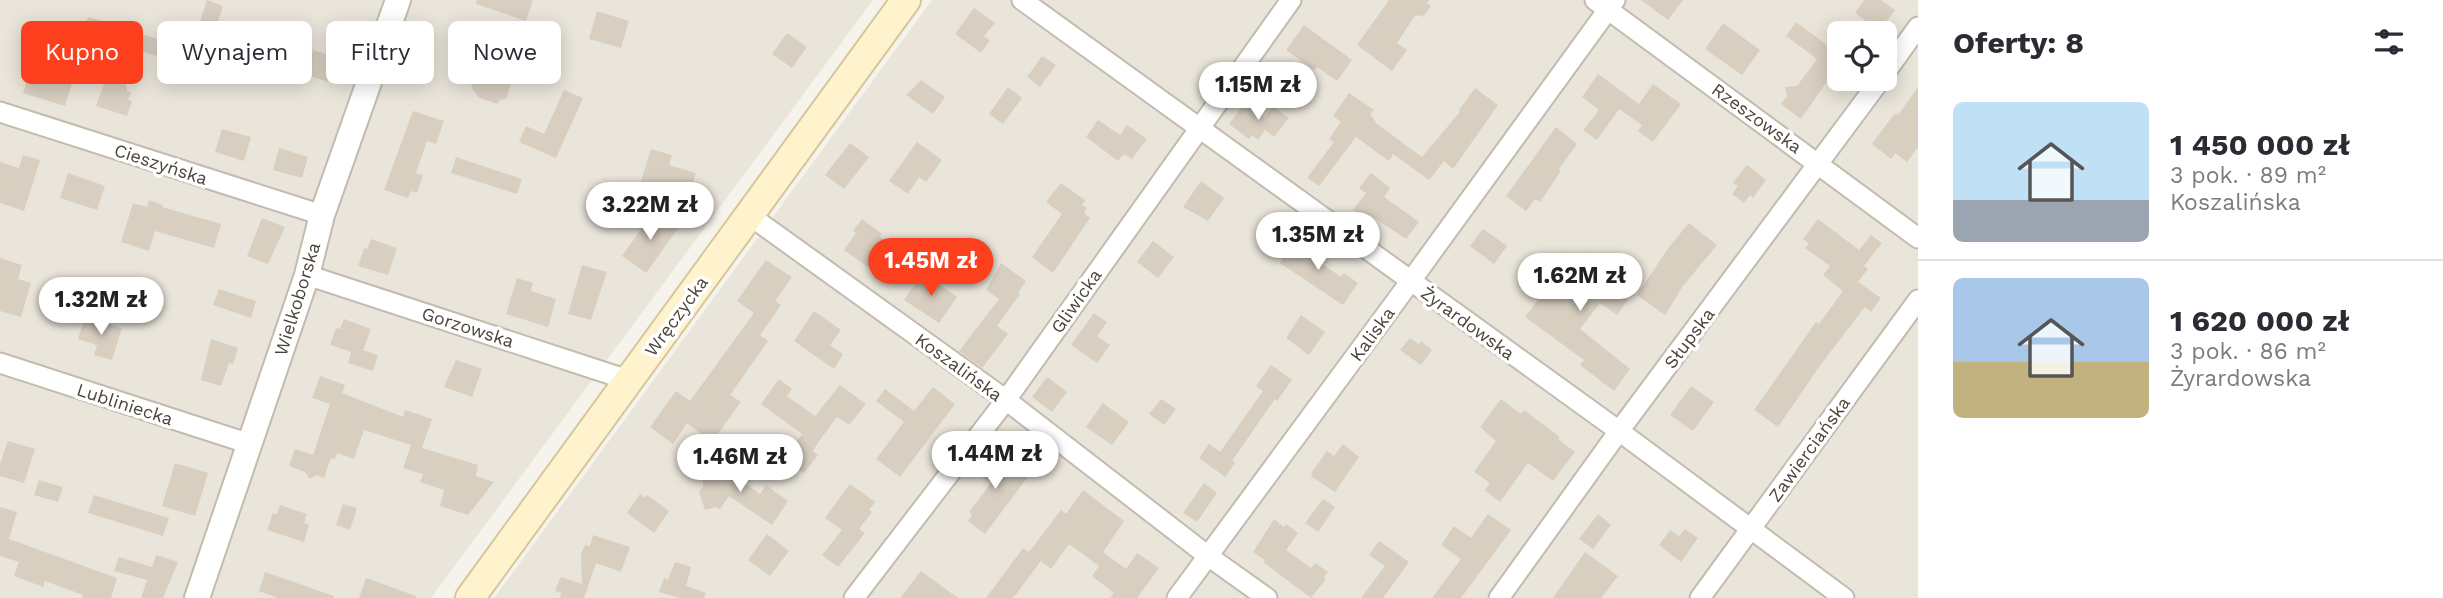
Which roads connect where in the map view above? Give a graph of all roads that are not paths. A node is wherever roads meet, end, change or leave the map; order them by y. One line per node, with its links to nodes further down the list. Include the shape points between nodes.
1 (398, 0): 12 (street, Wielkoborska)
2 (906, 0): 13 (main road, Wręczycka)
3 (1022, 0): 10 (street, Żyrardowska)
4 (1291, 0): 10 (street, Gliwicka)
5 (1606, 3): 11 (street, Rzeszowska); 16 (street, Kaliska)
6 (1918, 27): 7 (street)
7 (1897, 56)
8 (1872, 91): 11 (street, Słupska)
9 (0, 112): 12 (street, Cieszyńska)
10 (1198, 129): 16 (street, Żyrardowska); 20 (street, Gliwicka)
11 (1820, 164): 14 (street, Rzeszowska); 21 (street, Słupska)
12 (322, 215): 15 (street, Wielkoborska)
13 (749, 215): 19 (main road, Wręczycka); 20 (street, Koszalińska)
14 (1918, 238)
15 (307, 275): 19 (street, Gorzowska); 22 (street, Wielkoborska)
16 (1410, 282): 21 (street, Żyrardowska); 24 (street, Kaliska)
17 (1918, 300): 23 (street, Zawierciańska)
18 (0, 363): 22 (street, Lubliniecka)
19 (628, 380): 26 (main road, Wręczycka)
20 (1006, 400): 24 (street, Koszalińska); 27 (street, Gliwicka)
21 (1619, 431): 23 (street, Żyrardowska); 30 (street, Słupska)
22 (250, 444): 25 (street, Wielkoborska)
23 (1750, 529): 31 (street, Zawierciańska); 32 (street, Żyrardowska)
24 (1208, 556): 28 (street, Kaliska); 29 (street, Koszalińska)
25 (197, 598)
26 (470, 598)
27 (854, 598)
28 (1177, 598)
29 (1267, 598)
30 (1499, 598)
31 (1700, 598)
32 (1844, 598)

